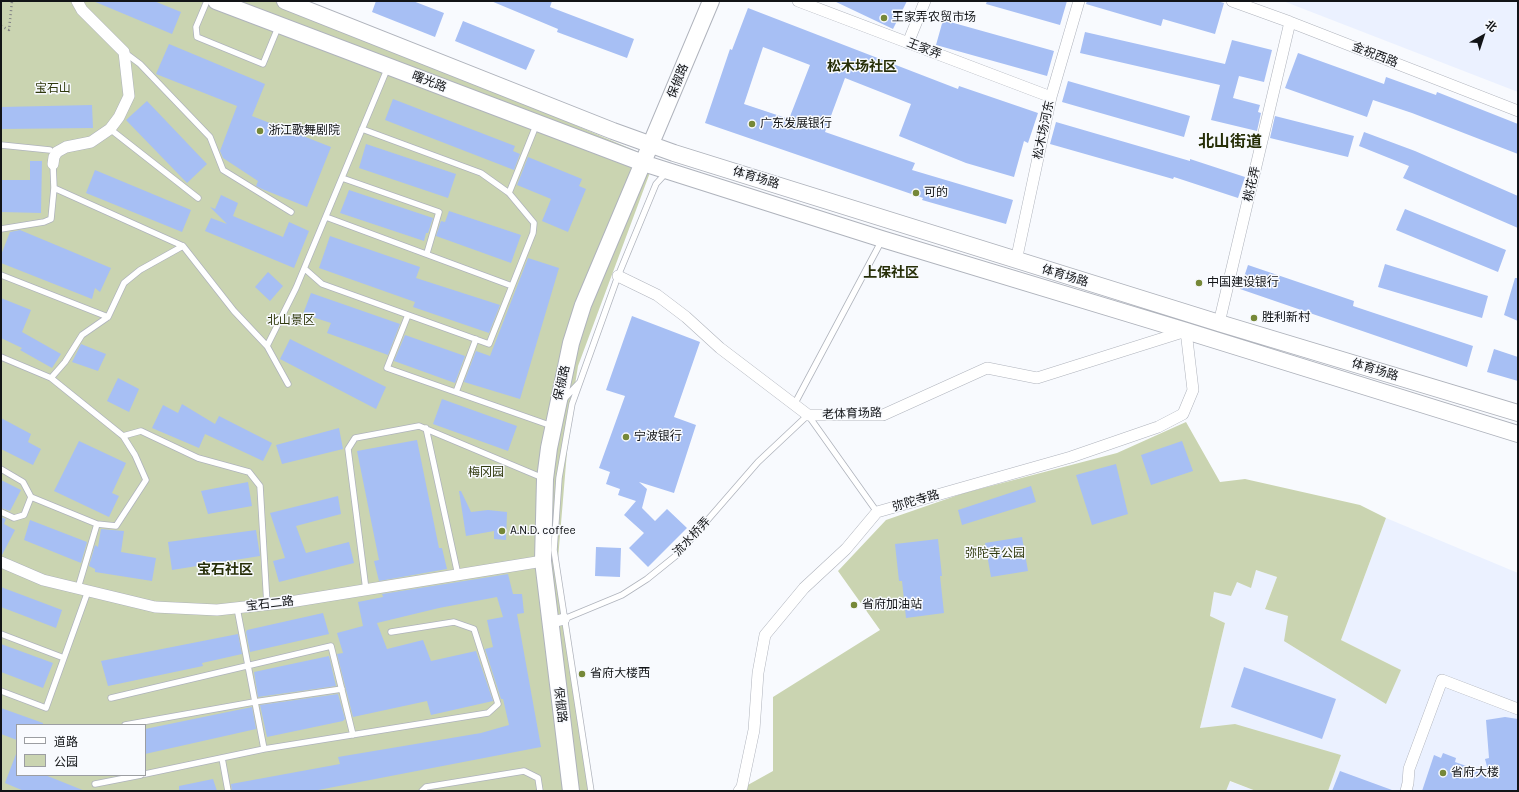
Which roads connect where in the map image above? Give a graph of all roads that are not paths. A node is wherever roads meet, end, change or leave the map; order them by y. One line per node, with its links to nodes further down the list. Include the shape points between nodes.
1 (77, 1): 13 (street, via 82,10)
2 (207, 1): 11 (lane, via 196,27 197,37 263,64)
3 (216, 1): 11 (main road, 曙光路)
4 (285, 1): 20 (main road, 曙光路)
5 (711, 1): 22 (main road, 保俶路)
6 (798, 1): 12 (street, 王家弄)
7 (925, 1): 12 (street)
8 (1079, 1): 15 (street, 松木场河东)
9 (1232, 1): 10 (street, 金祝西路)
10 (1290, 22): 16 (street, 金祝西路); 44 (street, 桃花弄)
11 (280, 25): 14 (main road, 曙光路)
12 (908, 43): 15 (street, 王家弄)
13 (124, 52): 18 (street, via 129,96 120,117); 31 (lane, via 140,64 210,137 223,170)
14 (388, 66): 17 (main road, 曙光路); 19 (lane)
15 (1051, 98): 37 (street, 松木场河东)
16 (1518, 111)
17 (537, 123): 24 (main road, 曙光路); 29 (lane)
18 (110, 129): 25 (street, via 91,142 57,152); 30 (lane)
19 (362, 129): 27 (lane); 29 (lane, via 481,173)
20 (614, 131): 22 (main road, 体育场路)
21 (1, 145): 23 (lane)
22 (651, 145): 24 (main road, 保俶路); 37 (main road, 体育场路)
23 (50, 150)
24 (643, 163): 26 (main road, 体育场路); 54 (main road, 保俶路, via 583,305)
25 (53, 164): 28 (lane)
26 (667, 171): 34 (main road, 体育场路); 40 (lane, via 656,184)
27 (342, 178): 32 (lane); 36 (lane, via 439,212)
28 (54, 188): 33 (lane, via 50,219); 35 (lane)
29 (509, 193): 41 (lane, via 534,223 533,233)
30 (198, 198)
31 (291, 212)
32 (326, 217): 36 (lane); 38 (lane)
33 (1, 229)
34 (882, 240): 45 (main road, 体育场路); 53 (lane)
35 (183, 246): 43 (lane, via 140,270 124,283); 47 (lane, via 234,311)
36 (427, 253): 41 (lane)
37 (1016, 261): 44 (main road, 体育场路)
38 (304, 269): 42 (lane, via 322,284); 47 (lane)
39 (1, 275): 43 (lane)
40 (618, 276): 50 (lane); 53 (street, 老体育场路, via 657,295)
41 (512, 286): 46 (lane, via 488,344)
42 (408, 315): 46 (lane); 52 (lane, via 387,368)
43 (108, 316): 49 (lane, via 82,335 66,362)
44 (1219, 323): 55 (main road, 体育场路)
45 (1186, 331): 56 (street, 老体育场路, via 1037,378 987,368 883,414); 59 (main road, 体育场路); 65 (street, 弥陀寺路, via 1193,390 1183,414 1158,427 1071,457)
46 (476, 339): 52 (lane)
47 (267, 346): 51 (lane)
48 (1, 357): 49 (lane)
49 (51, 378): 60 (lane)
50 (581, 381): 54 (lane); 74 (lane, via 572,404 559,478 554,550)
51 (288, 384)
52 (456, 392): 57 (lane)
53 (794, 405): 56 (street, 老体育场路)
54 (556, 408): 57 (main road, 保俶路)
55 (1518, 413)
56 (808, 415): 65 (lane); 74 (lane, 流水桥弄, via 758,462 678,554 622,595)
57 (553, 426): 62 (main road, 保俶路)
58 (426, 428): 62 (lane); 69 (lane); 71 (lane, via 419,426 355,438 348,449)
59 (1518, 434)
60 (123, 436): 66 (lane, via 146,480 116,526); 72 (lane, via 142,431 198,458 249,472 260,486)
61 (1, 469): 63 (lane, via 22,482)
62 (545, 479): 67 (main road, 保俶路)
63 (31, 497): 64 (lane, via 24,515 14,518); 66 (lane)
64 (1, 512)
65 (877, 512): 97 (street, 弥陀寺路, via 846,549 804,588 765,635 758,673 754,730)
66 (97, 524): 70 (lane)
67 (543, 561): 69 (street, 宝石二路); 75 (main road, 保俶路)
68 (1, 562): 70 (street, 宝石二路, via 43,580)
69 (458, 575): 71 (street, 宝石二路)
70 (83, 590): 73 (street, 宝石二路, via 156,607 217,610); 78 (lane)
71 (366, 590): 72 (street, 宝石二路)
72 (267, 605): 73 (street, 宝石二路)
73 (237, 608): 79 (lane)
74 (564, 618): 75 (street, 流水桥弄); 96 (lane)
75 (549, 623): 95 (main road, 保俶路)
76 (391, 632): 86 (lane, via 454,622 474,629 498,704 488,713)
77 (1, 634): 78 (lane)
78 (64, 658): 81 (lane, via 46,708)
79 (247, 667): 80 (lane, via 331,646); 82 (lane); 83 (lane)
80 (342, 689): 83 (lane); 86 (lane)
81 (1, 691)
82 (111, 698)
83 (254, 702): 85 (lane); 87 (lane)
84 (1518, 709): 98 (street, via 1442,680 1409,769)
85 (131, 724)
86 (353, 735): 87 (lane)
87 (264, 749): 88 (lane)
88 (222, 758): 89 (lane); 92 (lane)
89 (146, 774)
90 (136, 776): 91 (lane)
91 (95, 784)
92 (228, 791)
93 (422, 791): 94 (lane, via 426,787 524,771 538,778)
94 (540, 791)
95 (571, 791)
96 (591, 791)
97 (739, 791)
98 (1406, 791)

